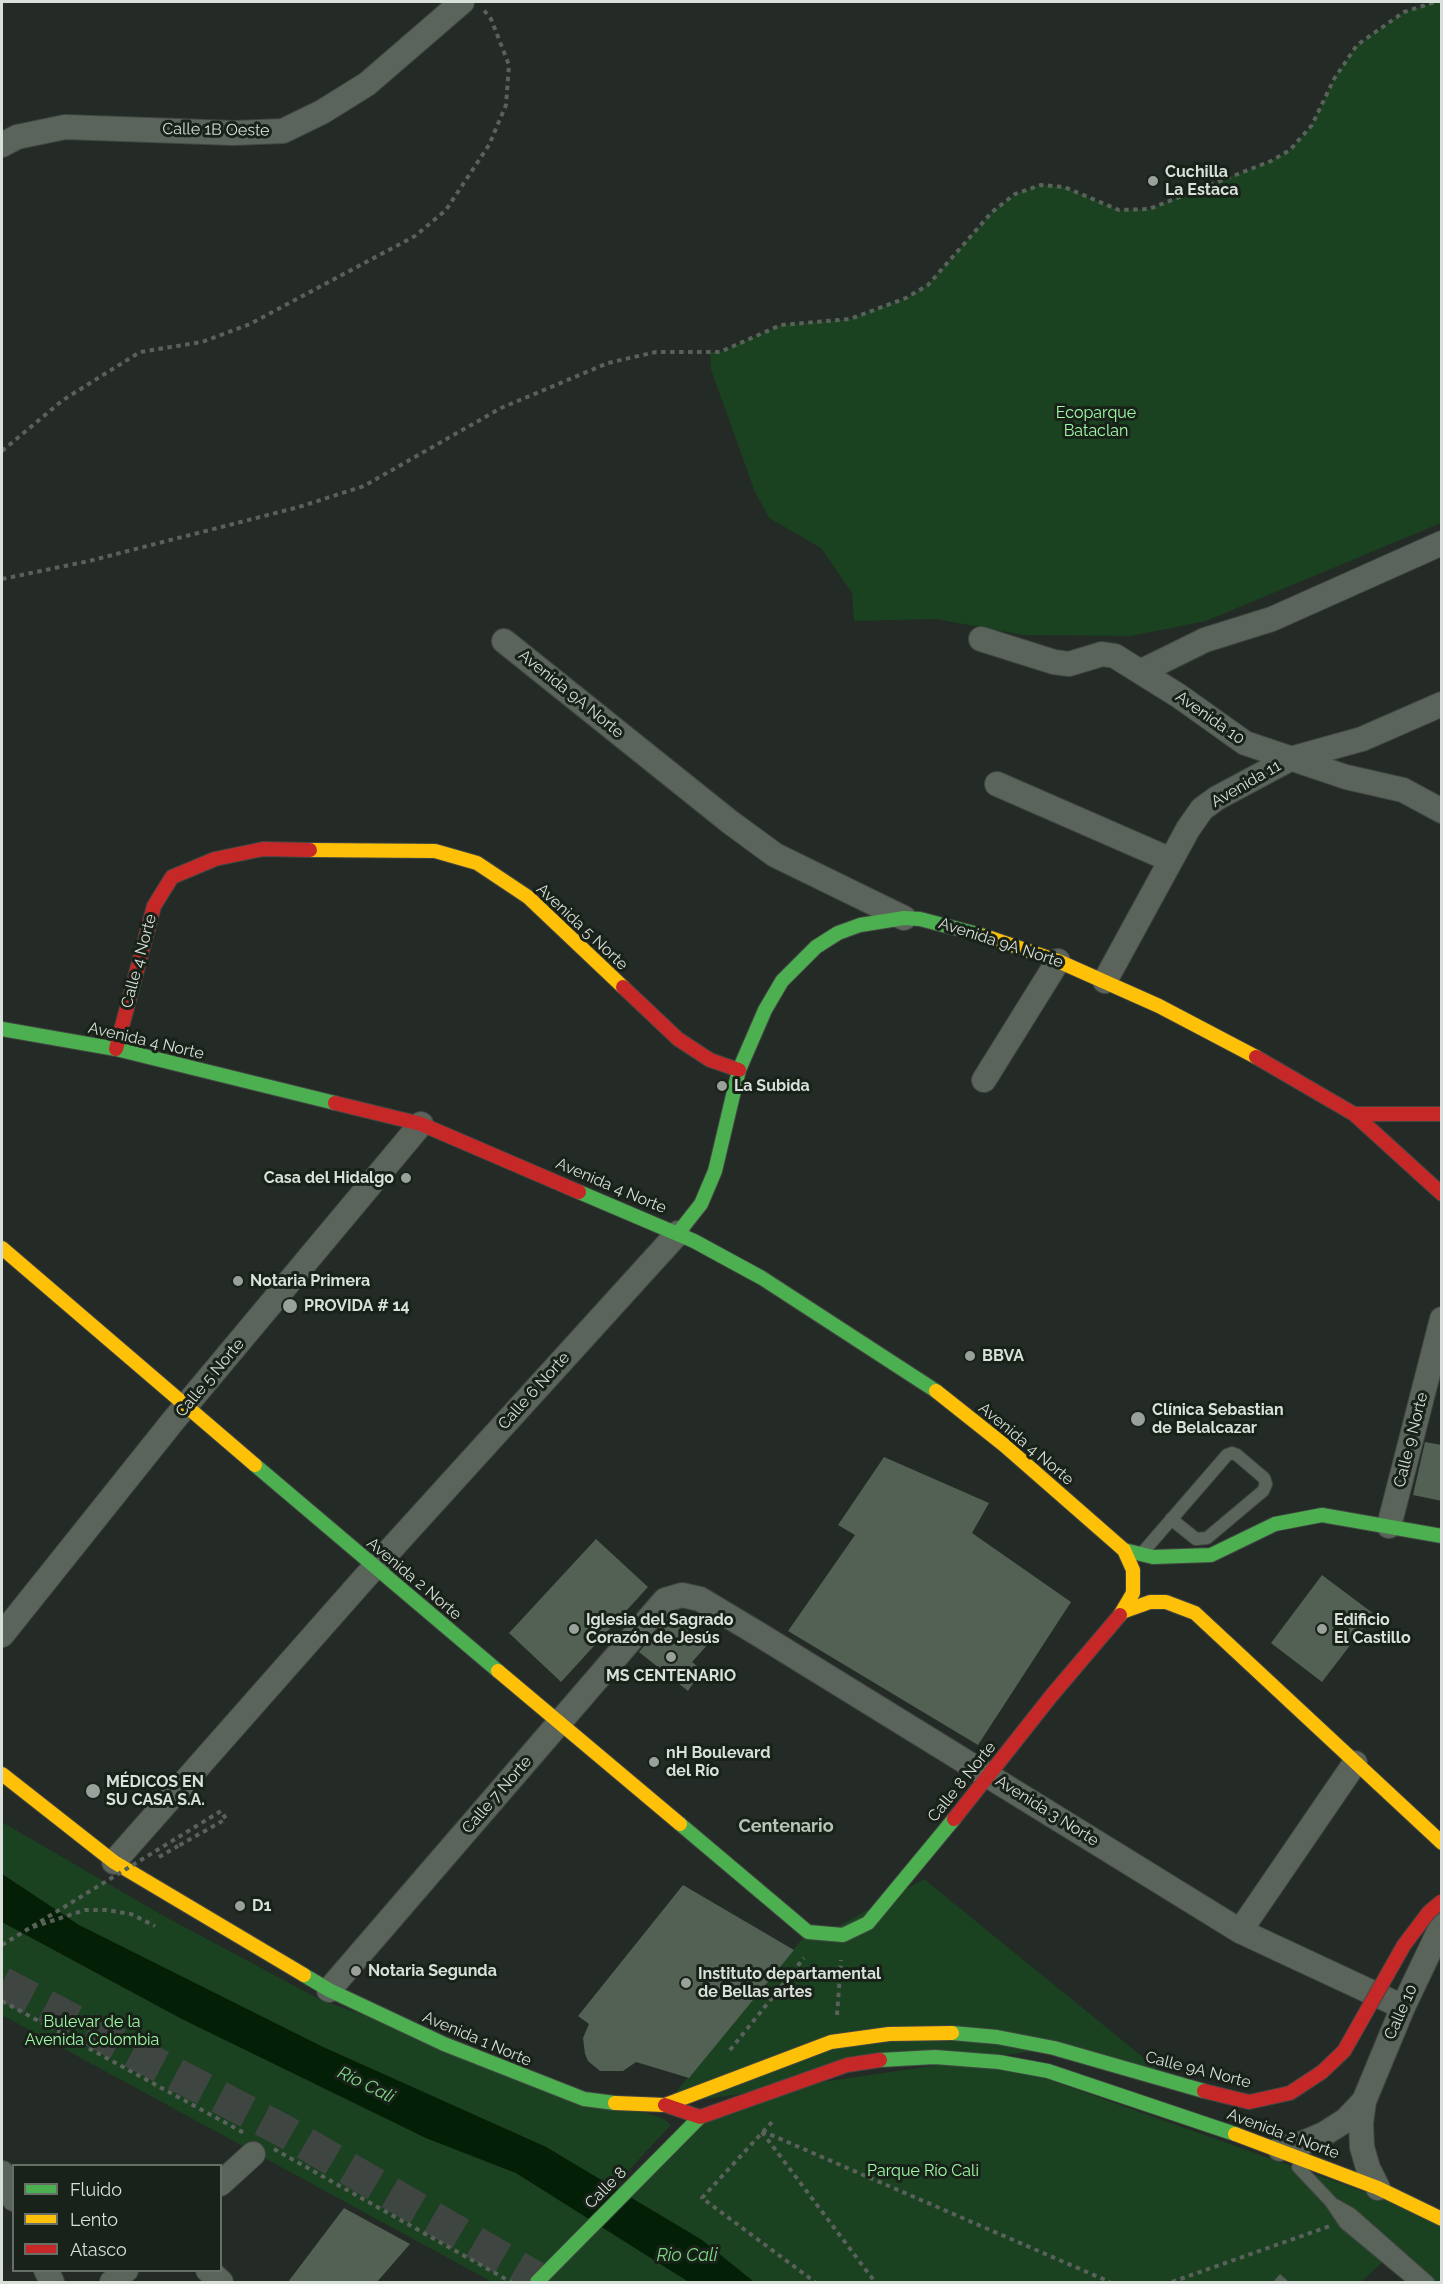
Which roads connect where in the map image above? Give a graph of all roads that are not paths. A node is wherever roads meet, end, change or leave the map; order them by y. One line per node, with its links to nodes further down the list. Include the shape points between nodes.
1 (462, 2): 2 (street, Calle 1B Oeste, via 367,84 283,131 65,128 17,137)
2 (2, 145)
3 (1442, 543): 6 (street, via 1272,619 1205,640)
4 (981, 639): 6 (street, Avenida 10, via 1054,662 1069,663 1102,654 1116,656)
5 (504, 641): 13 (street, Avenida 9A Norte, via 776,855)
6 (1142, 671): 8 (street, Avenida 10, via 1245,743)
7 (1442, 704): 8 (street, Avenida 11, via 1362,739)
8 (1290, 759): 10 (street, Avenida 10, via 1403,790); 11 (street, Avenida 11, via 1202,809)
9 (997, 784): 11 (street)
10 (1442, 811)
11 (1171, 860): 15 (street, Avenida 11)
12 (172, 877): 17 (main road, Calle 4 Norte, via 154,906); 18 (main road, Avenida 5 Norte, via 214,860 263,849 435,851 477,863 528,897 678,1040 710,1060)
13 (904, 918): 14 (main road, Avenida 9A Norte, via 950,925); 18 (main road, Calle 6 Norte, via 838,933 800,961 782,981 765,1010)
14 (1058, 961): 15 (main road, Avenida 9A Norte); 19 (street)
15 (1105, 981): 20 (main road, Avenida 9A Norte, via 1221,1037)
16 (2, 1029): 17 (main road, Avenida 4 Norte)
17 (116, 1049): 22 (main road, Avenida 4 Norte)
18 (739, 1070): 24 (main road, Calle 6 Norte, via 715,1171 701,1204)
19 (984, 1080)
20 (1354, 1114): 21 (main road); 23 (main road, Avenida 9A Norte)
21 (1442, 1114)
22 (421, 1124): 24 (main road, Avenida 4 Norte); 27 (street, Calle 5 Norte)
23 (1442, 1194)
24 (678, 1233): 33 (main road, Avenida 4 Norte, via 762,1278 919,1378 1004,1445); 36 (street, Calle 6 Norte)
25 (2, 1250): 27 (main road, Avenida 2 Norte)
26 (1442, 1319): 30 (street, Calle 9 Norte)
27 (186, 1406): 36 (main road, Avenida 2 Norte); 40 (street, Calle 5 Norte)
28 (1231, 1517): 29 (lane, via 1201,1540); 29 (lane, via 1266,1485 1264,1478 1232,1453); 31 (lane)
29 (1171, 1519): 34 (lane)
30 (1389, 1526): 31 (main road, via 1322,1515 1275,1524); 32 (main road)
31 (1250, 1536): 35 (main road)
32 (1442, 1536)
33 (1124, 1550): 34 (main road); 39 (main road, Calle 8 Norte, via 1134,1582 1133,1593)
34 (1140, 1555): 35 (main road)
35 (1211, 1555): 37 (main road)
36 (374, 1567): 41 (main road, Avenida 2 Norte); 47 (street, Calle 6 Norte)
37 (1199, 1570)
38 (665, 1600): 41 (street, Calle 7 Norte); 44 (street, Avenida 3 Norte, via 682,1595 700,1599)
39 (1122, 1612): 42 (main road, via 1158,1602 1194,1606); 44 (main road, Calle 8 Norte)
40 (2, 1635)
41 (559, 1723): 51 (main road, Avenida 2 Norte); 52 (street, Calle 7 Norte)
42 (1355, 1763): 46 (main road); 50 (street)
43 (2, 1774): 47 (main road, Avenida 1 Norte)
44 (990, 1776): 50 (street, Avenida 3 Norte); 51 (main road, Calle 8 Norte, via 868,1923 843,1935)
45 (12, 1801): 47 (main road)
46 (1442, 1844)
47 (114, 1862): 52 (main road, Avenida 1 Norte)
48 (1442, 1901): 54 (main road, Calle 9A Norte, bridge, via 1404,1945 1344,2051 1322,2072 1290,2093 1249,2102 1054,2048)
49 (1442, 1925): 53 (street, Calle 10)
50 (1240, 1931): 53 (street, Avenida 3 Norte)
51 (808, 1932)
52 (329, 1990): 57 (main road, Avenida 1 Norte, via 444,2044 585,2099 636,2106)
53 (1403, 2007): 56 (street, Calle 10)
54 (997, 2037): 55 (main road); 57 (main road, Avenida 1 Norte, via 933,2032 840,2040)
55 (1109, 2091): 58 (main road, via 1048,2071 999,2062 935,2057 891,2059 837,2068); 59 (main road, Avenida 2 Norte)
56 (1364, 2101): 59 (street, Calle 10, via 1346,2120 1324,2134); 63 (street, Calle 10, via 1362,2147)
57 (665, 2105): 58 (main road)
58 (700, 2117): 71 (main road, Calle 8)
59 (1281, 2149): 63 (main road, Avenida 2 Norte); 65 (lane)
60 (253, 2154): 62 (street)
61 (2, 2173): 64 (street)
62 (222, 2182)
63 (1378, 2188): 66 (main road, Avenida 2 Norte)
64 (12, 2195)
65 (1331, 2202): 72 (lane, via 1345,2223); 73 (lane, via 1351,2214)
66 (1442, 2219)
67 (125, 2272): 69 (street)
68 (209, 2272): 70 (street)
69 (112, 2283)
70 (221, 2283)
71 (537, 2283)
72 (1416, 2283)
73 (1428, 2283)

